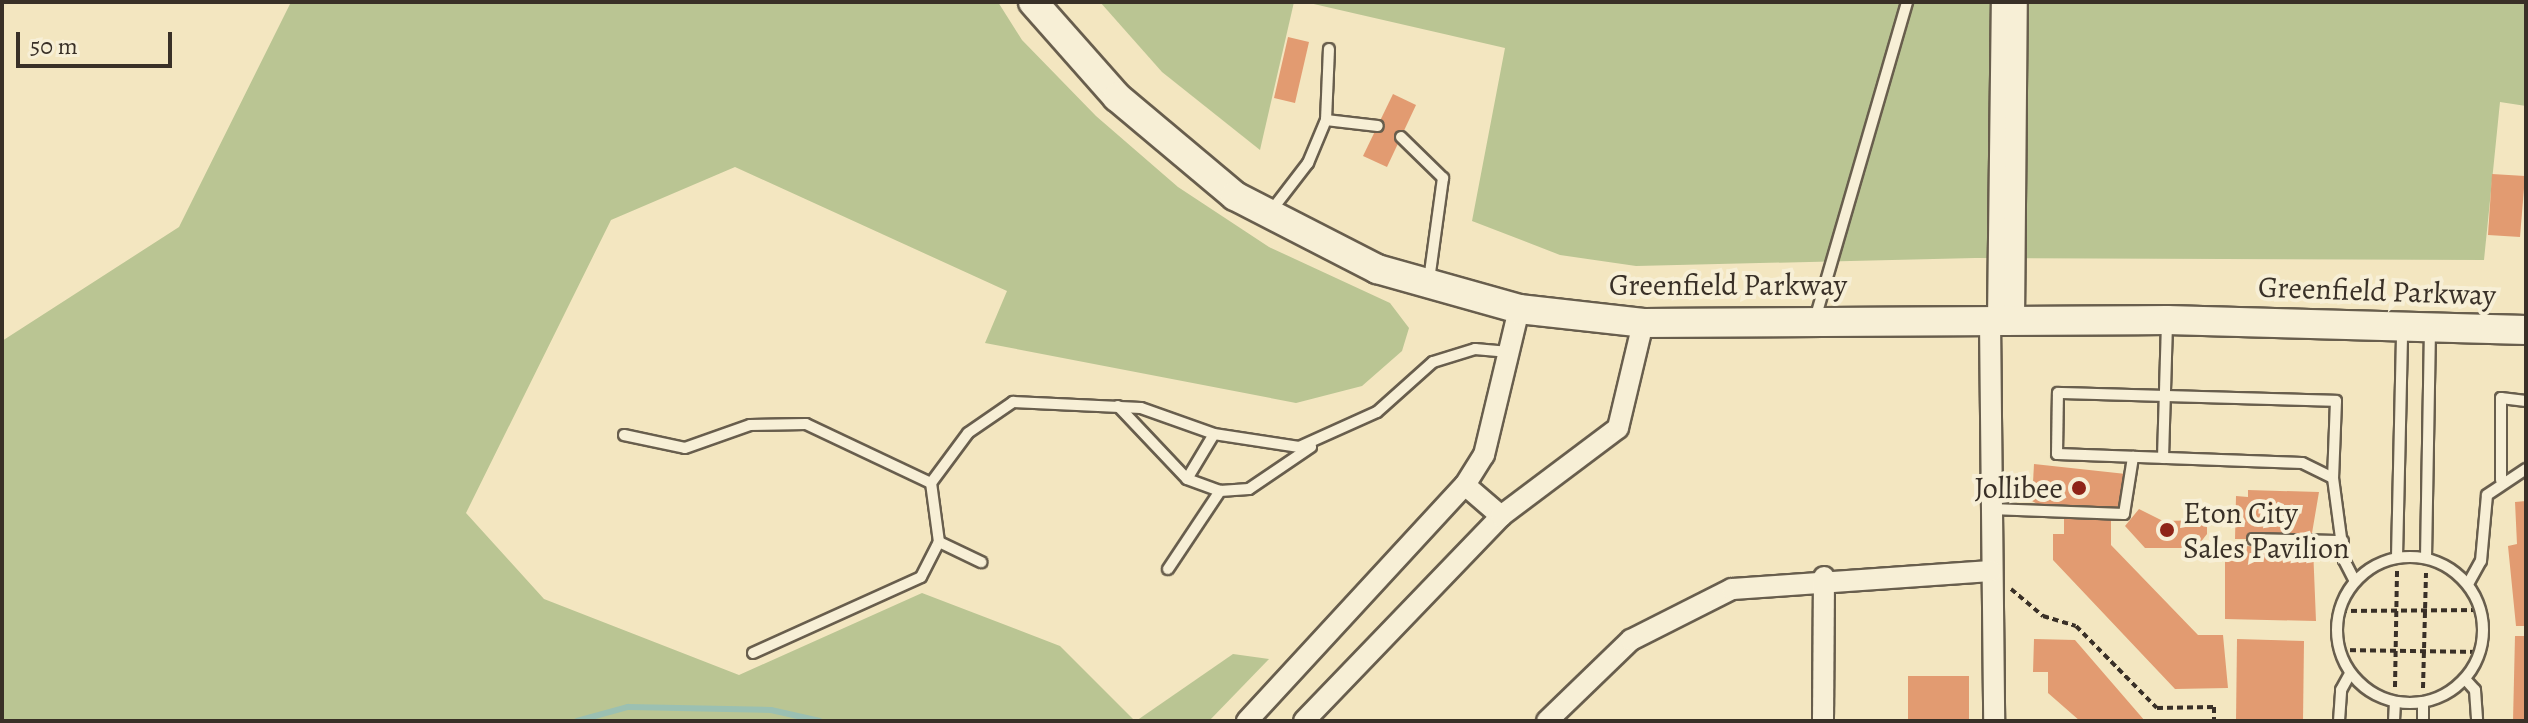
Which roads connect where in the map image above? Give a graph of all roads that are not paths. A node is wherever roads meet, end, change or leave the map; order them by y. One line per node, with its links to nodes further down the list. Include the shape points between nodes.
1 (1033, 2): 9 (main road, Greenfield Parkway, via 1117,97 1187,162)
2 (1907, 2): 12 (lane)
3 (2002, 2): 13 (street)
4 (2017, 2): 13 (street)
5 (1329, 49): 6 (lane)
6 (1326, 120): 7 (lane); 9 (lane, via 1308,163)
7 (1378, 126)
8 (1401, 137): 10 (lane, via 1443,178)
9 (1267, 216): 10 (main road, Greenfield Parkway)
10 (1429, 285): 11 (main road, Greenfield Parkway)
11 (1519, 309): 15 (main road, Greenfield Parkway); 19 (street)
12 (1814, 319): 13 (main road, Greenfield Parkway); 15 (main road, Greenfield Parkway)
13 (2001, 320): 14 (main road, Greenfield Parkway); 35 (street)
14 (2167, 320): 16 (main road, Greenfield Parkway); 20 (lane)
15 (1643, 323): 36 (street, via 1618,428)
16 (2401, 324): 17 (main road, Greenfield Parkway); 40 (lane)
17 (2430, 324): 18 (main road, Greenfield Parkway); 41 (lane)
18 (2526, 330)
19 (1510, 352): 25 (lane, via 1475,349 1433,362 1377,412); 33 (street, via 1484,455)
20 (2166, 395): 26 (lane, via 2058,393 2057,454); 27 (lane); 29 (lane, via 2336,401)
21 (2526, 401): 31 (lane, via 2501,398)
22 (1118, 406): 23 (lane, via 1171,415); 30 (lane); 32 (lane, via 1013,402 968,433)
23 (1214, 434): 25 (lane); 30 (lane)
24 (624, 435): 32 (lane, via 685,448 750,425 806,424)
25 (1312, 446): 34 (lane, via 1249,489)
26 (2133, 457): 27 (lane); 35 (lane, via 2124,514)
27 (2163, 458): 29 (lane, via 2302,463)
28 (2526, 469): 31 (lane)
29 (2333, 478): 38 (lane)
30 (1187, 479): 34 (lane)
31 (2501, 480): 47 (lane, via 2487,495 2481,561)
32 (931, 483): 39 (lane)
33 (1465, 485): 36 (street); 53 (street)
34 (1220, 491): 43 (lane)
35 (1991, 509): 44 (street)
36 (1501, 516): 54 (street)
37 (2253, 539): 38 (lane)
38 (2343, 541): 46 (lane)
39 (939, 542): 42 (lane); 48 (lane, via 921,577 906,587)
40 (2397, 557): 41 (lane); 46 (lane)
41 (2426, 558): 47 (lane)
42 (981, 562)
43 (1168, 569)
44 (1991, 571): 45 (street); 57 (street)
45 (1824, 577): 55 (street, via 1732,589 1660,621); 56 (street)
46 (2354, 580): 49 (lane, via 2341,611 2340,650)
47 (2468, 584): 50 (lane, via 2482,610 2481,652)
48 (753, 653)
49 (2350, 674): 51 (lane); 58 (lane, via 2341,690)
50 (2465, 679): 52 (lane); 61 (lane, via 2475,690)
51 (2395, 702): 52 (lane); 59 (lane)
52 (2423, 702): 60 (lane)
53 (1247, 721)
54 (1304, 721)
55 (1547, 721)
56 (1823, 721)
57 (1994, 721)
58 (2339, 721)
59 (2394, 721)
60 (2423, 721)
61 (2477, 721)

